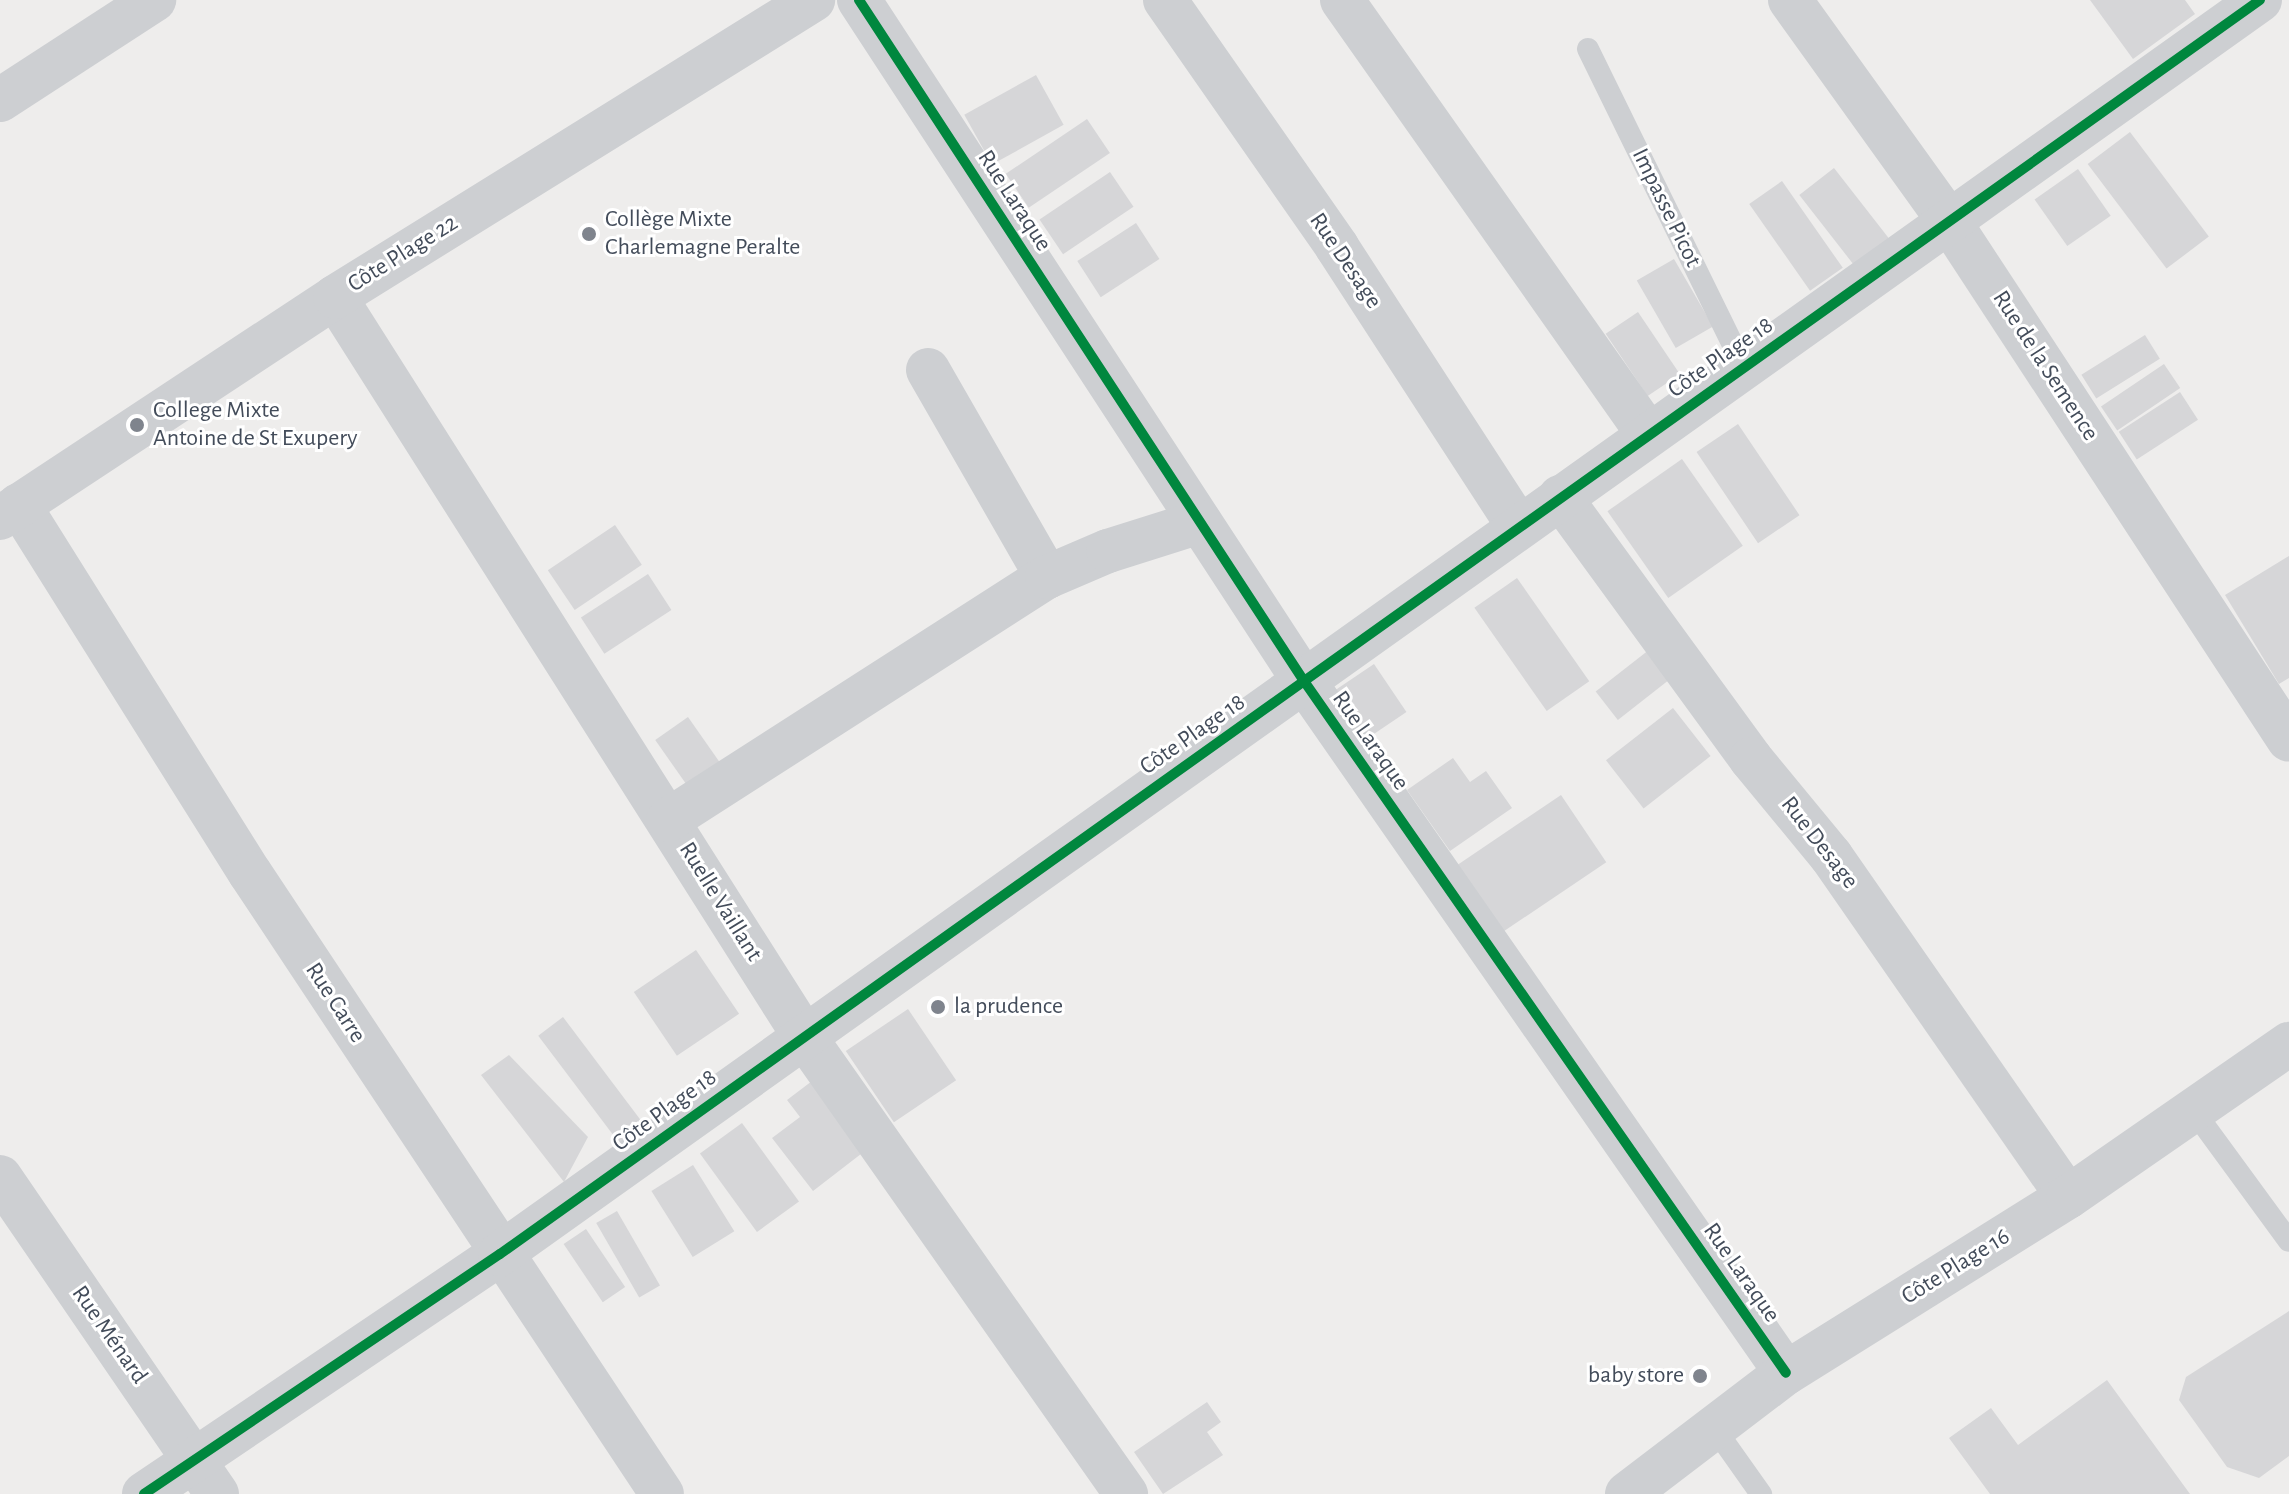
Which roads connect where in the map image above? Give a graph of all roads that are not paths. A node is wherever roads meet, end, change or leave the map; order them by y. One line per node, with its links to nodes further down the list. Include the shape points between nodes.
1 (154, 0): 9 (street)
2 (813, 0): 11 (street, Côte Plage 22)
3 (859, 0): 17 (street, Rue Laraque)
4 (1165, 0): 18 (street, Rue Desage, via 1337,247)
5 (1342, 0): 14 (street)
6 (1790, 0): 10 (street, Rue de la Semence)
7 (2260, 0): 10 (street, Côte Plage 18)
8 (1588, 49): 12 (lane, Impasse Picot)
9 (0, 100)
10 (1949, 221): 12 (street, Côte Plage 18); 21 (street, Rue de la Semence)
11 (335, 297): 16 (street, Côte Plage 22); 22 (street, Ruelle Vaillant)
12 (1744, 367): 14 (street, Côte Plage 18)
13 (928, 370): 19 (street)
14 (1648, 434): 15 (street, Côte Plage 18)
15 (1560, 497): 18 (street, Côte Plage 18); 27 (street, Rue Desage, via 1751,759 1831,856)
16 (10, 512): 29 (street, Rue Carre)
17 (1200, 522): 19 (street); 20 (street, Rue Laraque)
18 (1518, 526): 20 (street, Côte Plage 18)
19 (1047, 577): 22 (street)
20 (1304, 681): 23 (street, Côte Plage 18); 30 (street, Rue Laraque)
21 (2289, 740)
22 (668, 820): 23 (street, Ruelle Vaillant)
23 (804, 1036): 29 (street, Côte Plage 18); 35 (street, Ruelle Vaillant)
24 (2289, 1044): 25 (street, Côte Plage 16)
25 (2193, 1110): 27 (street, Côte Plage 16); 28 (lane)
26 (0, 1177): 32 (street, Rue Ménard)
27 (2068, 1197): 30 (street, Côte Plage 16)
28 (2289, 1241)
29 (500, 1254): 32 (street, Côte Plage 18); 34 (street, Rue Carre)
30 (1786, 1373): 31 (street, Côte Plage 16)
31 (1715, 1429): 36 (street, Côte Plage 16); 37 (lane)
32 (207, 1478): 33 (street, Côte Plage 18)
33 (144, 1494)
34 (662, 1494)
35 (1126, 1494)
36 (1627, 1494)
37 (1761, 1494)

